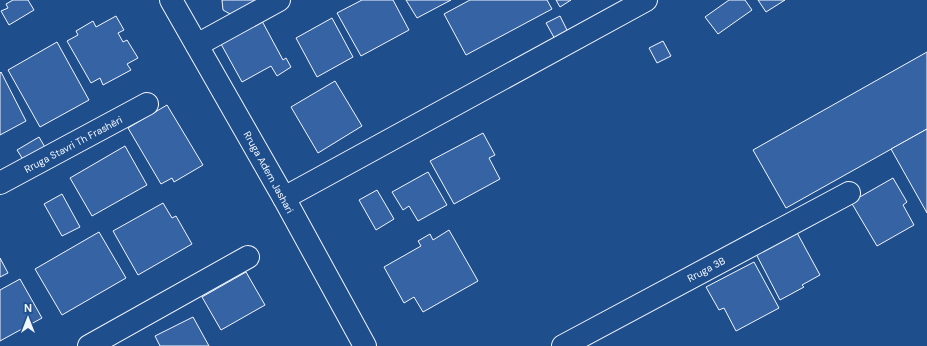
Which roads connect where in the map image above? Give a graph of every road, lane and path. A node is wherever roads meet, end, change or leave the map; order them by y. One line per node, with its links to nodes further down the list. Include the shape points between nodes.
1 (171, 0): 4 (street, Rruga Adem Jashari)
2 (279, 0): 4 (street)
3 (646, 0): 8 (street)
4 (197, 45): 8 (street, Rruga Adem Jashari)
5 (147, 104): 6 (street, Rruga Stavri Th Frashëri)
6 (0, 183)
7 (849, 193): 12 (street, Rruga 3B)
8 (284, 198): 11 (street, Rruga Adem Jashari)
9 (248, 256): 10 (street)
10 (89, 346)
11 (365, 346)
12 (563, 346)

